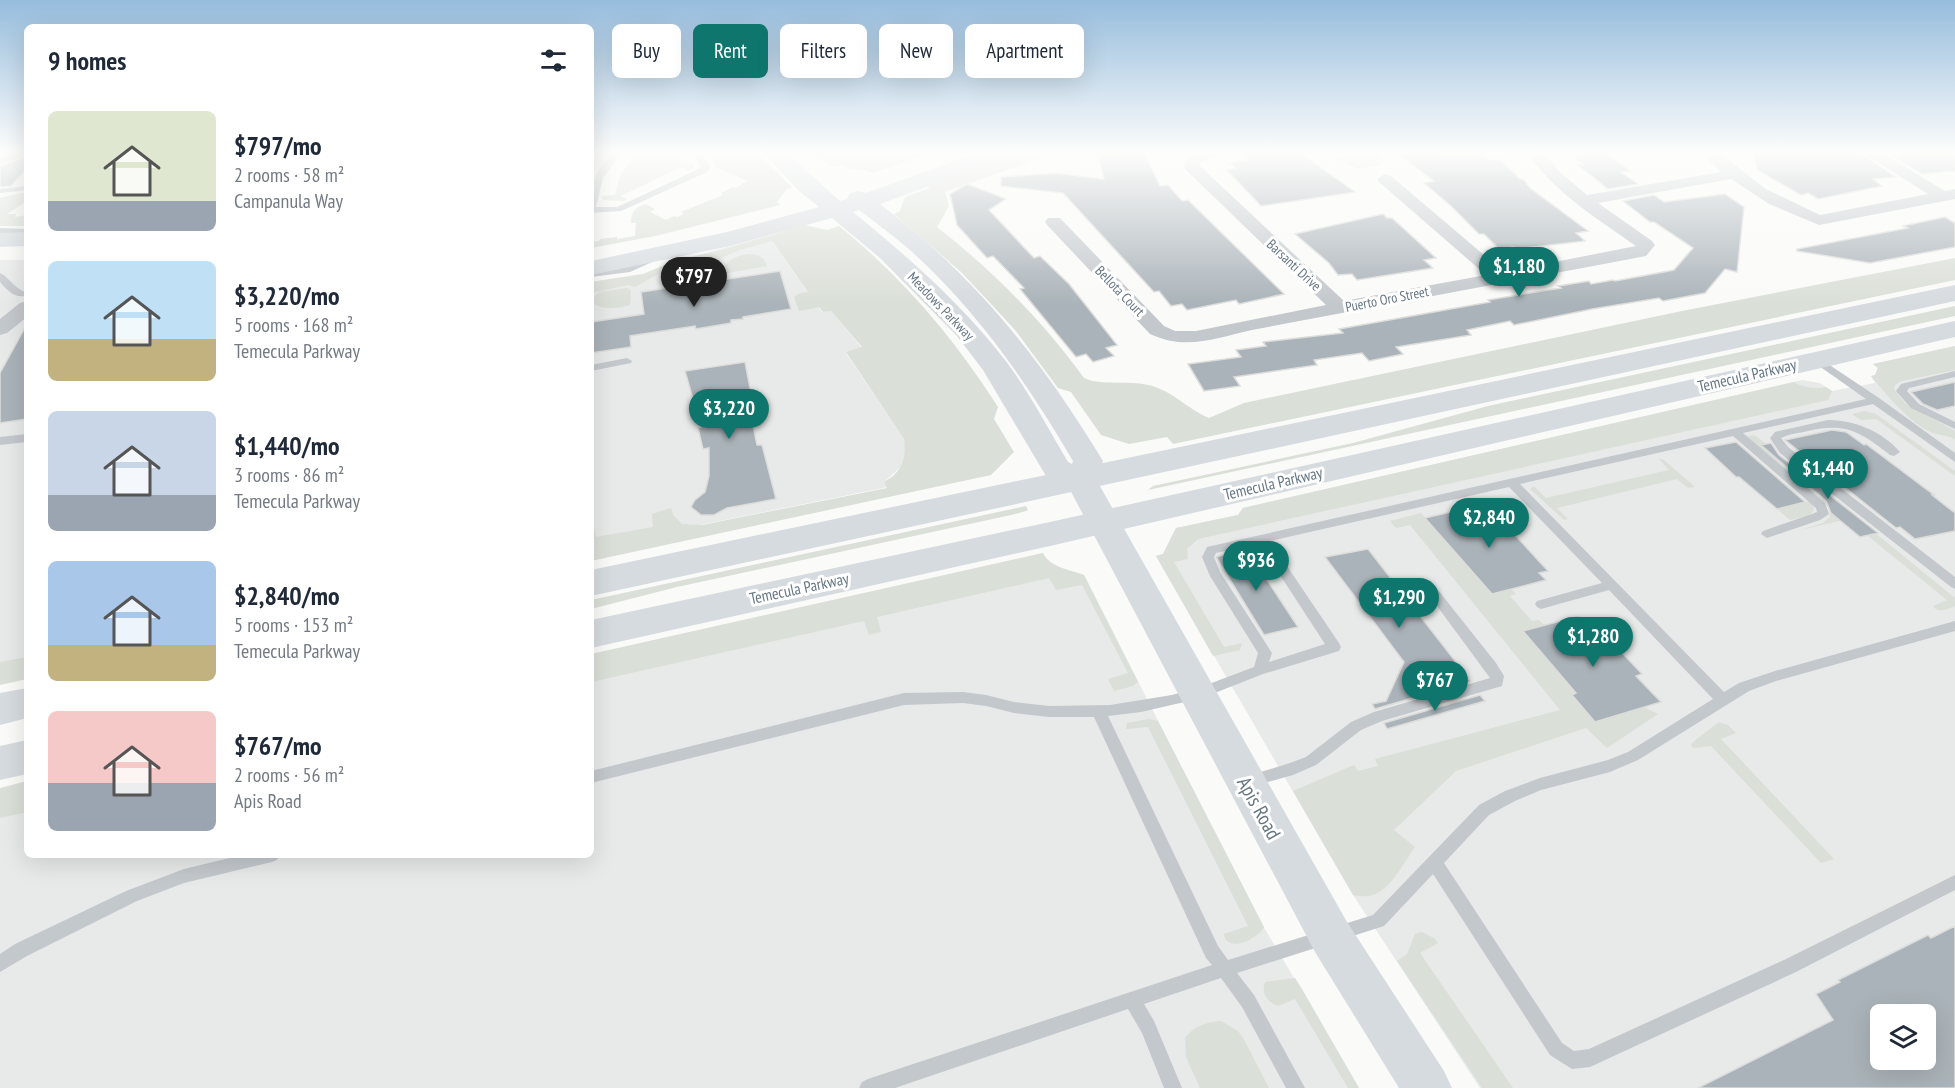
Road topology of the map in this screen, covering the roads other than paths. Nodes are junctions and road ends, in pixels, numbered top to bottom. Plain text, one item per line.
1 (632, 203) edge
2 (820, 203) edge
3 (827, 203) edge
4 (847, 203) edge
5 (1228, 203) edge
6 (1413, 203) edge
7 (1589, 203) edge
8 (1781, 203) edge
9 (1915, 203) edge
10 (594, 210) edge
11 (1054, 222) dead end
12 (0, 231) edge
13 (24, 232) edge
14 (24, 239) edge
15 (0, 240) edge
16 (0, 252) edge
17 (24, 252) edge
18 (594, 255) edge
19 (660, 255) junction
20 (594, 267) edge
21 (594, 274) edge
22 (0, 276) edge
23 (1502, 278) junction
24 (1955, 293) edge
25 (24, 296) edge
26 (24, 298) edge
27 (24, 298) edge
28 (1341, 308) junction
29 (0, 312) edge
30 (0, 329) edge
31 (1955, 329) edge
32 (1196, 337) joint
33 (1816, 359) junction
34 (627, 361) dead end
35 (594, 367) edge
36 (1955, 374) edge
37 (1875, 400) junction
38 (1955, 426) edge
39 (1734, 431) junction
40 (24, 438) edge
41 (0, 441) edge
42 (1894, 452) dead end
43 (1955, 458) edge
44 (1081, 481) junction
45 (1512, 483) junction
46 (1103, 521) junction
47 (1767, 534) dead end
48 (1262, 538) junction
49 (594, 582) edge
50 (1955, 584) edge
51 (1611, 585) junction
52 (1430, 588) dead end
53 (1541, 604) dead end
54 (1952, 631) edge
55 (594, 633) edge
56 (1259, 670) junction
57 (1197, 695) junction
58 (1723, 700) junction
59 (24, 704) edge
60 (0, 709) edge
61 (1099, 712) junction
62 (24, 758) edge
63 (0, 763) edge
64 (594, 776) edge
65 (1245, 782) junction
66 (259, 858) edge
67 (1434, 861) junction
68 (1955, 882) edge
69 (1331, 937) junction
70 (0, 964) edge
71 (1226, 970) junction
72 (1133, 1001) junction
73 (868, 1088) edge
74 (1173, 1088) edge
75 (1296, 1088) edge
76 (1427, 1088) edge

1 - 10 lane
2 - 18 main road
3 - 19 main road
4 - 44 main road, Meadows Parkway
5 - 28 street, Barsanti Drive
6 - 23 street
7 - 23 street, Puerto Oro Street
8 - 9 street
11 - 32 street, Bellota Court
12 - 13 lane
14 - 15 main road
16 - 17 main road
19 - 20 main road
19 - 21 lane
22 - 25 lane
23 - 28 street, Puerto Oro Street
24 - 44 main road
26 - 29 street
27 - 30 street
28 - 32 street, Puerto Oro Street
31 - 33 main road, Temecula Parkway
33 - 37 lane
33 - 46 main road, Temecula Parkway
34 - 35 lane
36 - 38 lane
37 - 39 lane
37 - 43 lane
39 - 45 lane
39 - 47 lane
40 - 41 lane
42 - 50 lane
44 - 46 main road
44 - 49 main road
45 - 48 lane
45 - 51 lane
46 - 55 main road, Temecula Parkway
46 - 57 main road, Apis Road
48 - 56 lane
48 - 56 lane
51 - 53 lane
51 - 58 lane
52 - 65 lane
54 - 58 lane
56 - 57 lane
57 - 61 lane
57 - 65 main road, Apis Road
58 - 67 lane
59 - 60 main road
61 - 64 lane
61 - 71 lane
62 - 63 main road
65 - 69 main road, Apis Road
66 - 70 lane
67 - 68 lane
67 - 69 lane
69 - 71 lane
69 - 76 main road, Apis Road
71 - 72 lane
71 - 75 lane
72 - 73 lane
72 - 74 lane

